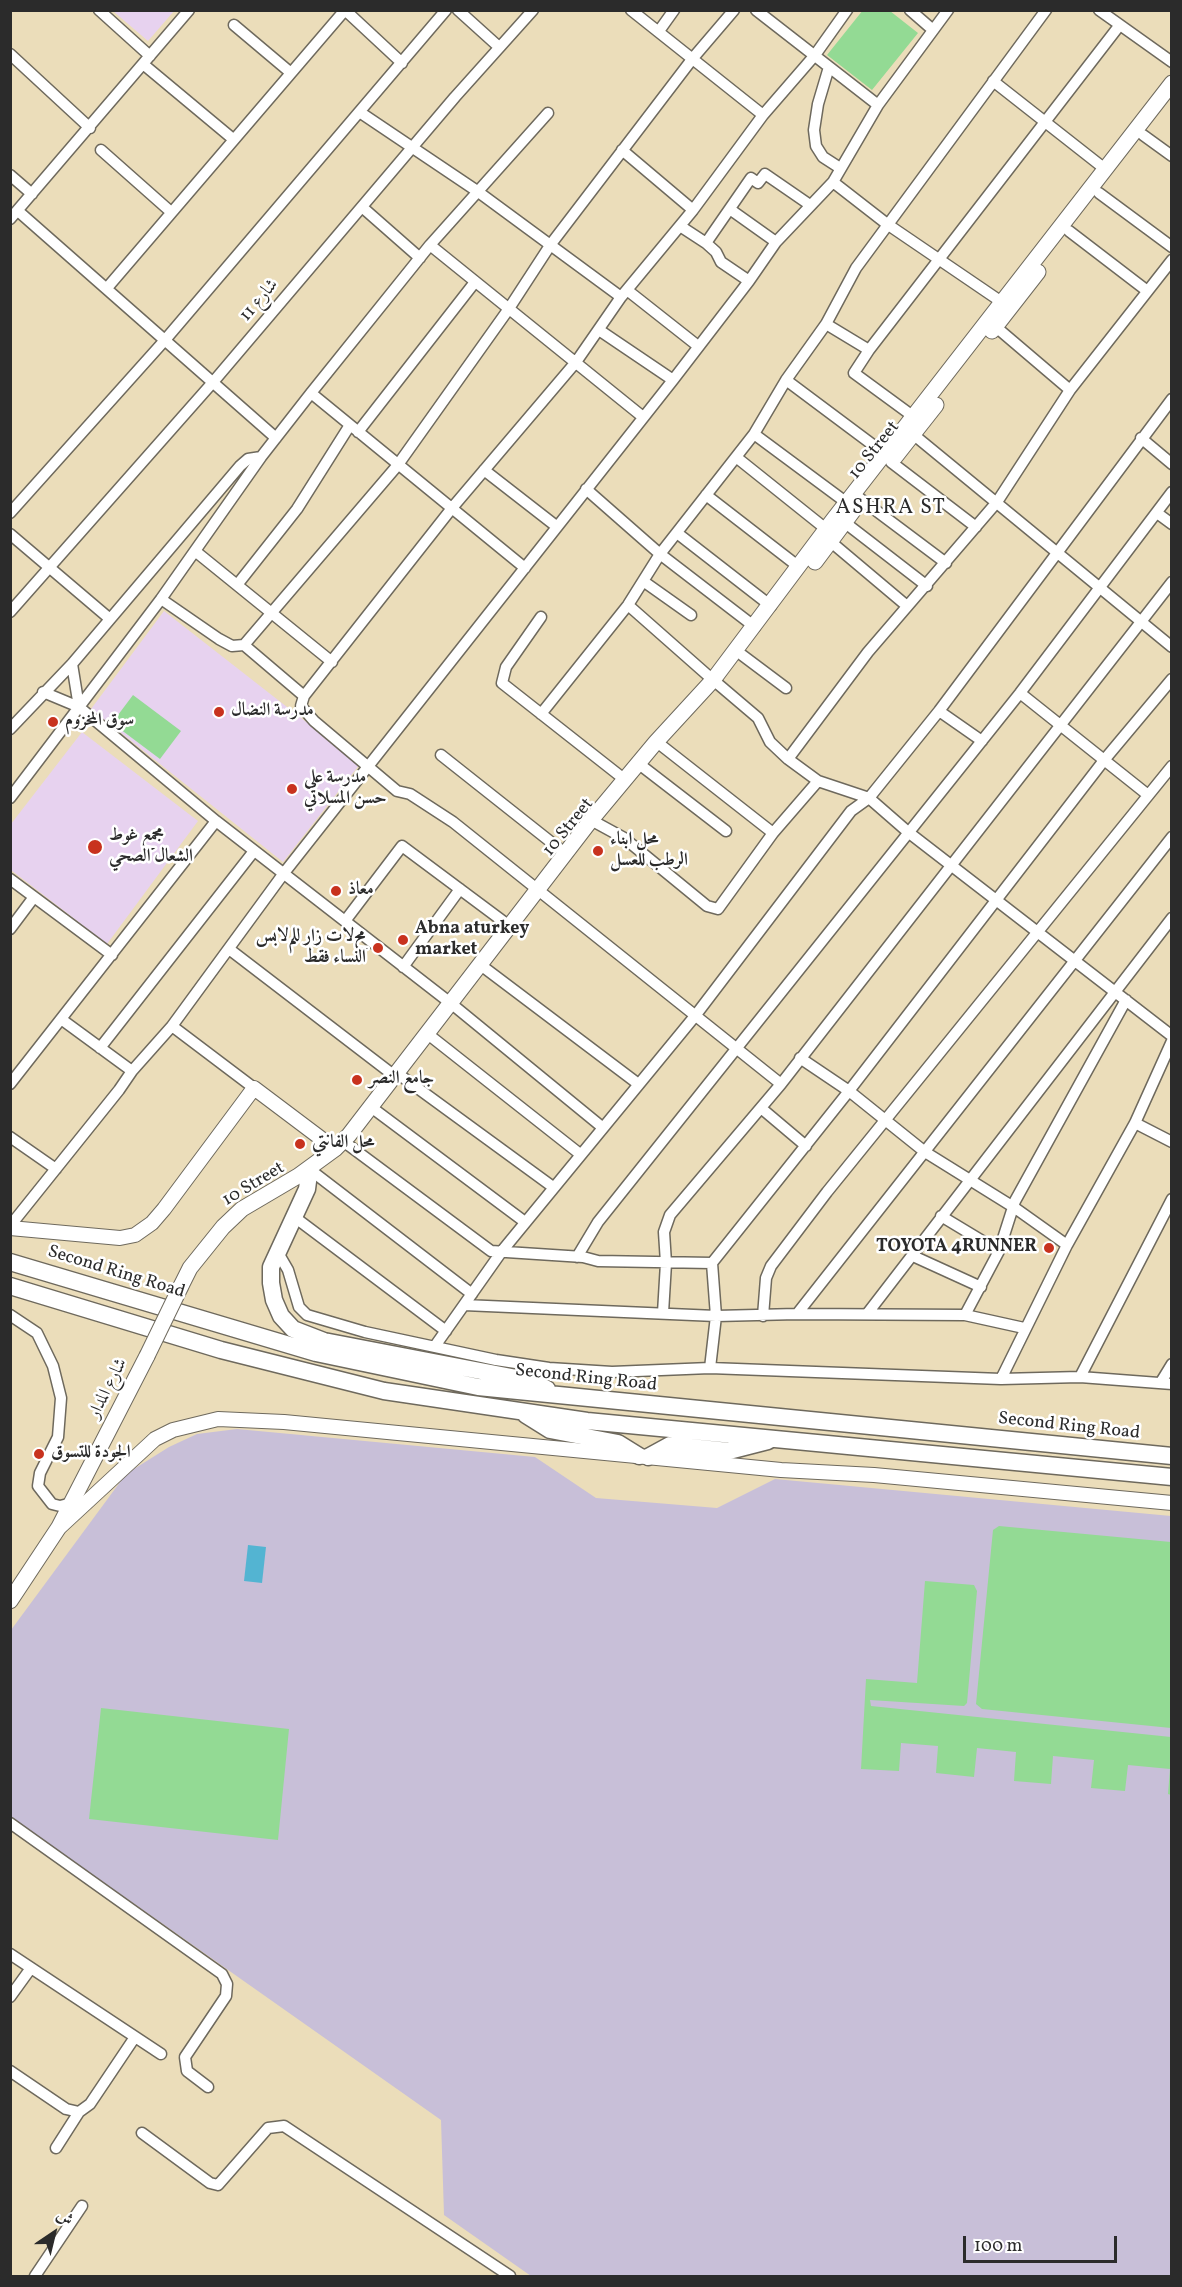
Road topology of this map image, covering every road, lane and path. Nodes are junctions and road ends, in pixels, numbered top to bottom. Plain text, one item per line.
1 (99, 10) edge
2 (189, 10) edge
3 (446, 10) edge
4 (458, 10) edge
5 (533, 10) edge
6 (632, 10) edge
7 (674, 10) edge
8 (734, 10) edge
9 (756, 10) edge
10 (847, 10) edge
11 (910, 10) edge
12 (948, 10) edge
13 (1046, 10) edge
14 (1099, 10) edge
15 (234, 25) dead end
16 (1119, 26) junction
17 (933, 30) junction
18 (659, 31) junction
19 (499, 47) junction
20 (10, 54) edge
21 (814, 56) junction
22 (693, 58) junction
23 (146, 60) junction
24 (1172, 62) edge
25 (402, 63) junction
26 (829, 67) junction
27 (291, 72) junction
28 (993, 81) junction
29 (1172, 83) edge
30 (1172, 98) edge
31 (878, 105) junction
32 (361, 113) junction
33 (548, 113) dead end
34 (763, 115) junction
35 (1044, 121) junction
36 (90, 128) junction
37 (1143, 135) junction
38 (233, 139) junction
39 (413, 147) junction
40 (101, 150) dead end
41 (622, 150) junction
42 (1172, 156) edge
43 (840, 168) junction
44 (1105, 169) junction
45 (10, 175) edge
46 (833, 182) junction
47 (477, 191) junction
48 (1099, 193) junction
49 (32, 194) junction
50 (810, 205) junction
51 (362, 207) junction
52 (693, 210) junction
53 (730, 210) junction
54 (171, 212) junction
55 (14, 215) edge
56 (887, 224) junction
57 (680, 226) junction
58 (1069, 231) junction
59 (776, 242) junction
60 (706, 243) junction
61 (430, 244) junction
62 (551, 244) junction
63 (1172, 247) edge
64 (420, 258) junction
65 (1172, 260) edge
66 (941, 261) junction
67 (749, 281) junction
68 (475, 282) junction
69 (107, 288) junction
70 (1146, 290) junction
71 (624, 293) junction
72 (1006, 305) junction
73 (508, 310) junction
74 (826, 324) junction
75 (996, 327) junction
76 (599, 330) junction
77 (165, 340) junction
78 (698, 346) junction
79 (869, 350) junction
80 (576, 362) junction
81 (672, 380) junction
82 (786, 380) junction
83 (214, 381) junction
84 (1070, 390) junction
85 (311, 393) junction
86 (1172, 399) edge
87 (643, 417) junction
88 (914, 417) junction
89 (354, 429) junction
90 (754, 434) junction
91 (914, 435) junction
92 (276, 438) junction
93 (1141, 438) junction
94 (261, 457) junction
95 (736, 457) junction
96 (888, 458) junction
97 (1172, 464) edge
98 (397, 466) junction
99 (484, 470) junction
100 (586, 489) junction
101 (1172, 492) edge
102 (706, 495) junction
103 (854, 499) junction
104 (997, 502) junction
105 (452, 508) junction
106 (10, 513) edge
107 (1157, 513) junction
108 (840, 519) junction
109 (1172, 524) edge
110 (556, 526) junction
111 (976, 526) junction
112 (677, 533) junction
113 (10, 534) edge
114 (828, 536) junction
115 (195, 551) junction
116 (1055, 553) junction
117 (660, 554) junction
118 (946, 563) junction
119 (50, 567) junction
120 (799, 567) junction
121 (525, 568) junction
122 (643, 581) junction
123 (1172, 582) edge
124 (237, 585) junction
125 (927, 586) junction
126 (1099, 588) junction
127 (160, 599) junction
128 (628, 605) junction
129 (771, 606) junction
130 (907, 606) junction
131 (10, 612) edge
132 (272, 612) junction
133 (691, 615) dead end
134 (541, 616) dead end
135 (110, 619) junction
136 (1140, 621) junction
137 (754, 627) junction
138 (244, 645) junction
139 (1172, 647) edge
140 (742, 655) junction
141 (332, 662) junction
142 (72, 664) junction
143 (1172, 679) edge
144 (716, 682) junction
145 (786, 688) dead end
146 (43, 692) junction
147 (1020, 693) junction
148 (304, 696) junction
149 (79, 707) junction
150 (939, 711) junction
151 (541, 714) junction
152 (1059, 723) junction
153 (10, 729) edge
154 (982, 741) junction
155 (662, 746) junction
156 (441, 755) dead end
157 (788, 759) junction
158 (1105, 759) junction
159 (367, 767) junction
160 (643, 767) junction
161 (1170, 770) edge
162 (624, 779) junction
163 (818, 780) junction
164 (1148, 795) junction
165 (10, 798) edge
166 (869, 798) junction
167 (216, 820) junction
168 (595, 821) junction
169 (726, 831) dead end
170 (908, 832) junction
171 (773, 833) junction
172 (1172, 837) edge
173 (254, 850) junction
174 (566, 854) junction
175 (951, 863) junction
176 (284, 873) junction
177 (10, 879) edge
178 (460, 889) junction
179 (539, 891) junction
180 (34, 897) junction
181 (996, 899) junction
182 (1172, 918) edge
183 (345, 921) junction
184 (508, 925) junction
185 (10, 929) edge
186 (1038, 932) junction
187 (229, 949) junction
188 (112, 955) junction
189 (1075, 960) junction
190 (482, 966) junction
191 (403, 967) junction
192 (1114, 991) junction
193 (1126, 1000) junction
194 (451, 1004) junction
195 (695, 1016) junction
196 (61, 1019) junction
197 (172, 1026) junction
198 (429, 1035) junction
199 (1172, 1036) edge
200 (1172, 1041) edge
201 (100, 1048) junction
202 (736, 1049) junction
203 (800, 1058) junction
204 (132, 1071) junction
205 (398, 1076) junction
206 (637, 1083) junction
207 (10, 1084) edge
208 (781, 1084) junction
209 (254, 1088) junction
210 (849, 1091) junction
211 (761, 1108) junction
212 (375, 1110) junction
213 (884, 1122) junction
214 (1135, 1123) junction
215 (602, 1127) junction
216 (10, 1137) edge
217 (1172, 1143) edge
218 (806, 1146) junction
219 (341, 1147) junction
220 (925, 1152) junction
221 (580, 1154) junction
222 (56, 1169) junction
223 (311, 1173) junction
224 (969, 1179) junction
225 (553, 1187) junction
226 (1172, 1199) edge
227 (1015, 1208) junction
228 (293, 1216) junction
229 (941, 1216) junction
230 (525, 1222) junction
231 (10, 1227) edge
232 (223, 1227) junction
233 (1067, 1245) junction
234 (277, 1251) junction
235 (502, 1251) junction
236 (999, 1251) junction
237 (913, 1256) junction
238 (577, 1257) junction
239 (10, 1262) edge
240 (666, 1263) junction
241 (712, 1263) junction
242 (10, 1286) edge
243 (981, 1287) junction
244 (472, 1294) junction
245 (464, 1305) junction
246 (663, 1313) junction
247 (797, 1314) junction
248 (867, 1314) junction
249 (10, 1315) edge
250 (965, 1315) junction
251 (716, 1316) junction
252 (763, 1316) junction
253 (1024, 1328) junction
254 (446, 1331) junction
255 (435, 1346) junction
256 (1172, 1364) edge
257 (710, 1368) junction
258 (1080, 1377) junction
259 (1001, 1379) junction
260 (1166, 1383) edge
261 (571, 1397) junction
262 (520, 1411) junction
263 (777, 1439) junction
264 (1172, 1456) edge
265 (643, 1457) junction
266 (1172, 1477) edge
267 (72, 1503) junction
268 (1172, 1503) edge
269 (59, 1527) junction
270 (10, 1600) edge
271 (10, 1823) edge
272 (10, 1954) edge
273 (31, 1968) junction
274 (10, 1997) edge
275 (135, 2037) junction
276 (161, 2054) dead end
277 (10, 2071) edge
278 (208, 2087) dead end
279 (79, 2112) junction
280 (142, 2133) dead end
281 (56, 2148) dead end
282 (82, 2206) dead end
283 (508, 2276) edge
284 (35, 2277) edge

1 - 23 street
2 - 23 street
3 - 25 street
4 - 19 street
5 - 19 street, شارع 11
6 - 18 street
7 - 18 street
8 - 22 street
9 - 21 street
10 - 21 street
11 - 17 street
12 - 17 street
13 - 28 street
14 - 16 street
15 - 27 street
16 - 24 street
16 - 35 street
17 - 31 street
18 - 22 street
19 - 39 street, شارع 11
20 - 36 street
21 - 26 street
21 - 34 street
22 - 34 street
22 - 41 street
23 - 36 street
23 - 38 street
25 - 27 street
25 - 32 street
26 - 31 street
26 - 43 street
27 - 38 street
28 - 35 street
28 - 56 street
29 - 44 main road, 10 Street
30 - 37 main road, 10 Street
31 - 43 street
32 - 39 street
32 - 77 street
33 - 47 street
34 - 52 street
35 - 44 street
35 - 66 street
36 - 49 street
37 - 42 street
37 - 48 main road, 10 Street
38 - 54 street
39 - 47 street
39 - 51 street, شارع 11
40 - 54 street
41 - 52 street
41 - 62 street
43 - 46 street
44 - 72 main road, 10 Street
45 - 49 street
46 - 50 street
46 - 56 street
47 - 61 street
47 - 62 street
48 - 58 main road, 10 Street
48 - 63 street
49 - 55 street
50 - 53 street
50 - 59 street
51 - 64 street
51 - 83 street, شارع 11
52 - 57 street
53 - 59 street
53 - 60 street
54 - 69 street
55 - 69 street
56 - 66 street
56 - 74 street
57 - 60 street
57 - 71 street
58 - 70 street
58 - 72 main road, 10 Street
59 - 67 street
60 - 67 street
61 - 64 street
61 - 68 street
62 - 71 street
62 - 73 street
64 - 85 street
65 - 70 street
66 - 72 street
66 - 79 street
67 - 78 street
68 - 73 street
68 - 89 street
69 - 77 street
70 - 84 street
71 - 76 street
71 - 78 street
72 - 75 main road, 10 Street
72 - 88 main road, 10 Street
73 - 80 street
73 - 98 street
74 - 79 street
74 - 82 street
75 - 84 street
75 - 91 main road, 10 Street
76 - 80 street
76 - 81 street
77 - 83 street
77 - 106 street
78 - 81 street
79 - 88 street
80 - 87 street
80 - 99 street
81 - 87 street
82 - 90 street
82 - 96 street
83 - 92 street
83 - 119 street, شارع 11
84 - 104 street
85 - 89 street
85 - 92 street
86 - 93 street
87 - 100 street
88 - 96 main road, 10 Street
89 - 98 street
89 - 124 street
90 - 95 street
90 - 103 street
91 - 96 main road, 10 Street
91 - 104 street
92 - 94 street
93 - 97 street
93 - 116 street
94 - 115 street
94 - 135 street
95 - 102 street
95 - 114 street
96 - 103 main road, 10 Street
96 - 111 street
98 - 105 street
98 - 132 street
99 - 105 street
99 - 110 street
100 - 110 street
100 - 117 street
101 - 107 street
102 - 112 street
102 - 120 street
103 - 108 main road, 10 Street
103 - 118 street
104 - 111 street
104 - 116 street
105 - 121 street
105 - 141 street
107 - 109 street
107 - 126 street
108 - 114 main road, 10 Street
108 - 125 street
110 - 121 street
111 - 118 street
112 - 117 street
112 - 129 street
113 - 119 street
114 - 120 main road, 10 Street
114 - 130 street
114 - 140 main road, 10 Street
115 - 124 street
115 - 127 street
116 - 126 street
116 - 150 street
117 - 122 street
117 - 137 street
118 - 125 street
119 - 131 street, شارع 11
119 - 135 street
120 - 129 main road, 10 Street
121 - 159 street
122 - 128 street
122 - 133 street
123 - 136 street
124 - 132 street
125 - 130 street
126 - 136 street
126 - 147 street
127 - 138 street
127 - 149 street
128 - 144 street
128 - 151 street
129 - 137 main road, 10 Street
130 - 157 street
132 - 138 street
132 - 141 street
134 - 151 street
135 - 142 street
136 - 139 street
136 - 152 street
137 - 144 main road, 10 Street
138 - 148 street
140 - 144 main road, 10 Street
140 - 145 street
141 - 148 street
142 - 146 street
142 - 149 street
143 - 158 street
144 - 155 main road, 10 Street
144 - 157 street
144 - 162 main road, 10 Street
146 - 149 street
146 - 153 street
147 - 152 street
147 - 154 street
148 - 159 street
149 - 165 street
149 - 167 street
150 - 154 street
150 - 166 street
151 - 162 street
152 - 158 street
152 - 175 street
154 - 170 street
155 - 160 main road, 10 Street
155 - 171 street
156 - 174 street
157 - 163 street
158 - 164 street
158 - 181 street
159 - 176 street
159 - 179 street
160 - 168 main road, 10 Street
160 - 169 street
161 - 164 street
162 - 168 main road, 10 Street
163 - 166 street
163 - 171 street
164 - 186 street
166 - 170 street
166 - 195 street
167 - 173 street
167 - 188 street
168 - 171 street
168 - 174 main road, 10 Street
168 - 179 main road, 10 Street
170 - 175 street
170 - 202 street
172 - 189 street
173 - 176 street
173 - 201 street
174 - 179 main road, 10 Street
175 - 181 street
175 - 203 street
176 - 183 street
176 - 187 street
177 - 180 street
178 - 183 street
178 - 184 street
178 - 191 street
179 - 184 main road, 10 Street
179 - 190 main road, 10 Street
179 - 195 street
180 - 185 street
180 - 188 street
181 - 186 street
181 - 210 street
182 - 192 street
183 - 191 street
184 - 194 main road, 10 Street
186 - 189 street
186 - 213 street
187 - 197 street
187 - 205 street
188 - 196 street
189 - 192 street
189 - 220 street
190 - 194 main road, 10 Street
190 - 206 street
191 - 194 street
192 - 193 street
192 - 224 street
193 - 199 street
193 - 227 street
194 - 198 main road, 10 Street
194 - 205 main road, 10 Street
194 - 215 street
195 - 202 street
195 - 206 street
196 - 201 street
196 - 207 street
197 - 204 street
197 - 209 street
198 - 205 main road, 10 Street
198 - 221 street
200 - 214 street
201 - 204 street
202 - 208 street
202 - 238 street
203 - 208 street
203 - 210 street
204 - 222 street
205 - 212 main road, 10 Street
205 - 219 main road, 10 Street
205 - 225 street
206 - 215 street
208 - 211 street
209 - 219 street
209 - 231 street
210 - 213 street
210 - 218 street
211 - 218 street
211 - 240 street
212 - 219 main road, 10 Street
212 - 230 street
213 - 220 street
213 - 252 street
214 - 217 street
214 - 233 street
215 - 221 street
216 - 222 street
218 - 241 street
219 - 223 main road, 10 Street
219 - 232 main road, 10 Street
219 - 235 street
220 - 224 street
220 - 247 street
221 - 225 street
222 - 231 street
223 - 228 highway
223 - 232 main road, 10 Street
223 - 244 street
224 - 227 street
224 - 229 street
225 - 230 street
226 - 258 street
227 - 233 street
227 - 236 street
228 - 234 highway
228 - 254 street
229 - 236 street
229 - 237 street
230 - 235 street
232 - 267 main road, شارع المدار, bridge
233 - 253 street
234 - 255 street
234 - 261 highway
235 - 238 street
235 - 244 street
236 - 243 street
237 - 243 street
237 - 248 street
238 - 240 street
239 - 261 highway, Second Ring Road
240 - 241 street
240 - 246 street
241 - 251 street
242 - 262 highway
243 - 250 street
244 - 245 street
245 - 246 street
245 - 254 street
246 - 251 street
247 - 248 street
247 - 252 street
248 - 250 street
249 - 267 street
250 - 253 street
251 - 252 street
251 - 257 street
253 - 259 street
254 - 255 street
255 - 257 street
256 - 260 street
257 - 259 street
258 - 259 street
258 - 260 street
261 - 264 highway, Second Ring Road
262 - 263 highway
262 - 265 highway
263 - 265 highway
263 - 266 highway
265 - 268 street
265 - 269 street
267 - 269 main road, شارع المدار
269 - 270 main road, شارع المدار
271 - 278 street
272 - 273 street
273 - 274 street
273 - 275 street
275 - 276 street
275 - 279 street
277 - 279 street
279 - 281 street
280 - 283 street
282 - 284 street

